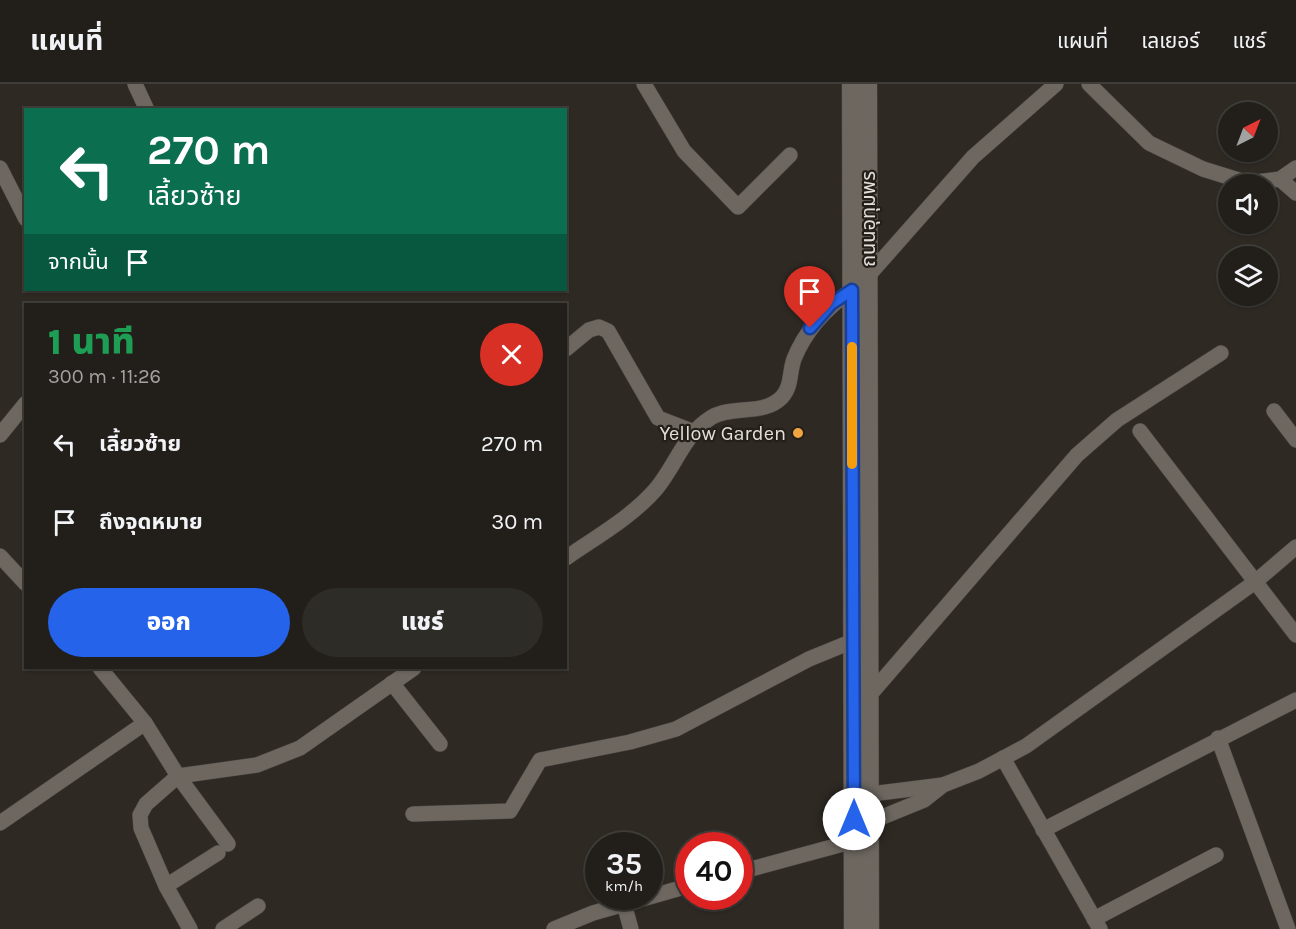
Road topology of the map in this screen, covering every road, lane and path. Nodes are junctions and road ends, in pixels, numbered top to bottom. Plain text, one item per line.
1 (135, 84) edge
2 (644, 84) edge
3 (852, 84) edge
4 (867, 84) edge
5 (1056, 84) edge
6 (1089, 84) edge
7 (146, 108) edge
8 (790, 155) dead end
9 (0, 168) edge
10 (1296, 168) edge
11 (1280, 179) junction
12 (1296, 193) edge
13 (24, 215) edge
14 (868, 276) junction
15 (852, 290) junction
16 (567, 347) edge
17 (1221, 353) dead end
18 (24, 405) edge
19 (1274, 411) dead end
20 (1140, 431) dead end
21 (694, 432) junction
22 (0, 435) edge
23 (1296, 440) edge
24 (1296, 547) edge
25 (0, 556) edge
26 (567, 557) edge
27 (24, 582) edge
28 (1256, 582) junction
29 (1296, 635) edge
30 (853, 641) junction
31 (101, 669) edge
32 (413, 669) edge
33 (392, 683) junction
34 (868, 697) junction
35 (1296, 700) edge
36 (145, 723) junction
37 (1218, 738) junction
38 (440, 744) dead end
39 (1003, 758) junction
40 (178, 776) junction
41 (943, 785) junction
42 (871, 794) junction
43 (413, 814) dead end
44 (2, 818) edge
45 (870, 822) junction
46 (1043, 830) junction
47 (854, 841) junction
48 (1216, 855) dead end
49 (753, 868) edge
50 (166, 886) junction
51 (258, 906) dead end
52 (603, 910) edge
53 (626, 910) edge
54 (1097, 924) edge
55 (190, 929) edge
56 (223, 929) edge
57 (554, 929) edge
58 (631, 929) edge
59 (854, 929) edge
60 (869, 929) edge
61 (1288, 929) edge

1 - 7 street
2 - 8 street
3 - 15 street, ถนนอุทุมพร
4 - 14 street, ถนนอุทุมพร
5 - 14 street
6 - 11 street
9 - 13 street
10 - 11 street
11 - 12 street
14 - 15 street
14 - 34 street, ถนนอุทุมพร
15 - 21 street
15 - 30 street, ถนนอุทุมพร
16 - 21 street
17 - 34 street
18 - 22 street
19 - 23 street
20 - 28 street
21 - 26 street
24 - 28 street
25 - 27 street
28 - 29 street
28 - 39 street
30 - 43 street
30 - 47 street, ถนนอุทุมพร
31 - 36 street
32 - 33 street
33 - 38 street
33 - 40 street
34 - 42 street, ถนนอุทุมพร
35 - 37 street
36 - 40 street
36 - 44 street
37 - 46 street
37 - 61 street
39 - 41 street
39 - 46 street
40 - 50 street
40 - 50 street
41 - 42 street
41 - 45 street
42 - 45 street, ถนนอุทุมพร
45 - 60 street, ถนนอุทุมพร
46 - 54 street
47 - 49 street
47 - 59 street, ถนนอุทุมพร
48 - 54 street
50 - 55 street
51 - 56 street
52 - 57 street
53 - 58 street

